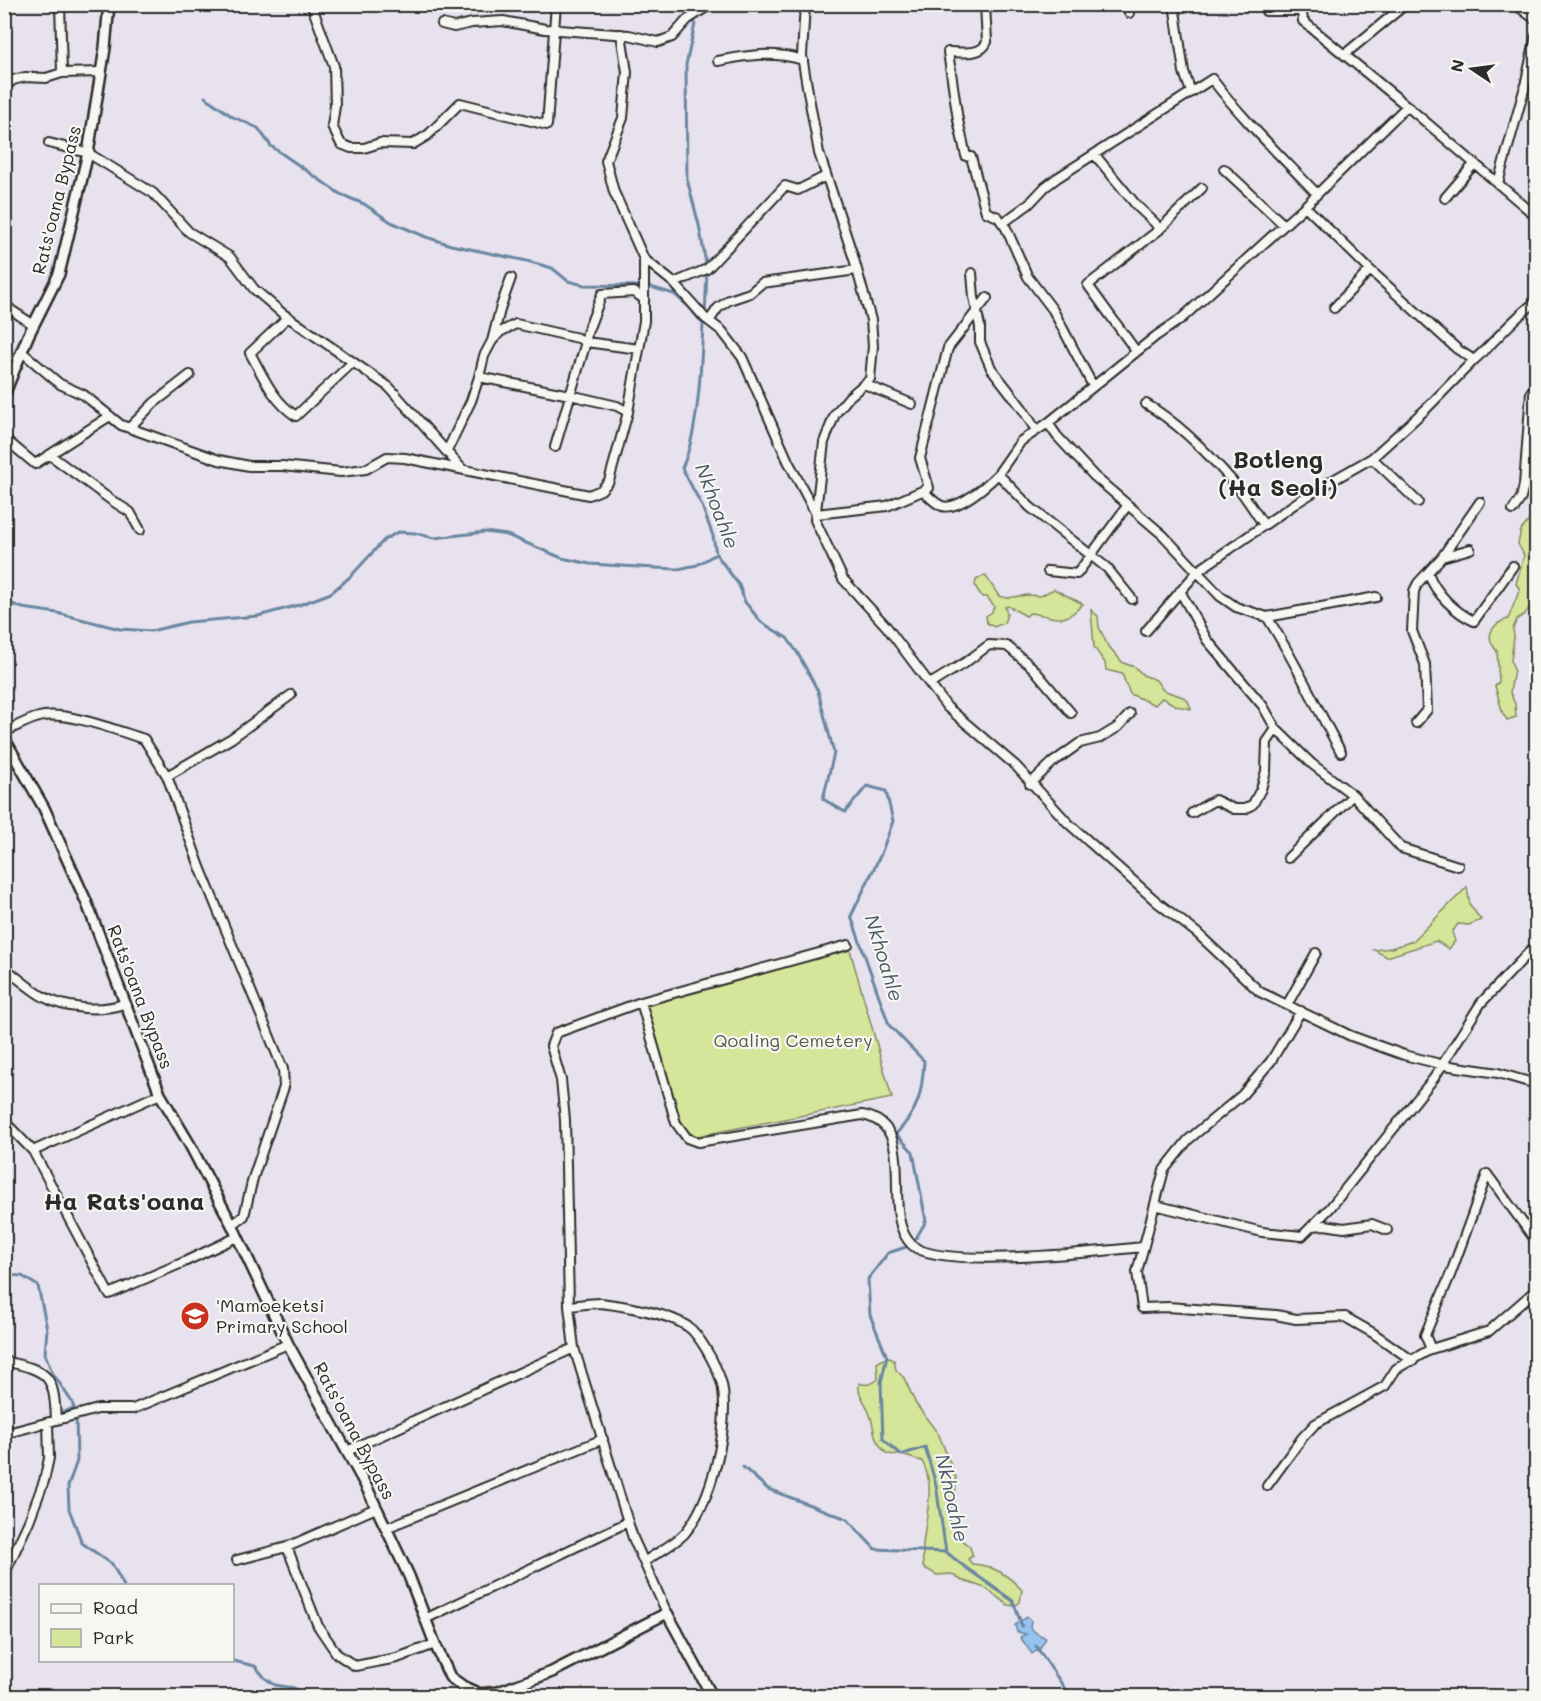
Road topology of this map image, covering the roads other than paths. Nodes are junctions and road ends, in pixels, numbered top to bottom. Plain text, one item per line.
1 (60, 4) edge
2 (109, 4) edge
3 (311, 4) edge
4 (556, 4) edge
5 (711, 4) edge
6 (805, 4) edge
7 (985, 4) edge
8 (1174, 4) edge
9 (1264, 4) edge
10 (1406, 4) edge
11 (1515, 4) edge
12 (1301, 8) edge
13 (1536, 20) edge
14 (442, 24) dead end
15 (554, 30) junction
16 (621, 34) junction
17 (1536, 36) edge
18 (1345, 54) junction
19 (803, 60) junction
20 (718, 61) dead end
21 (101, 72) junction
22 (62, 73) junction
23 (4, 88) edge
24 (1191, 92) junction
25 (1407, 106) junction
26 (49, 143) dead end
27 (88, 153) junction
28 (1095, 155) junction
29 (1474, 163) junction
30 (1224, 169) dead end
31 (826, 176) junction
32 (1498, 183) junction
33 (1202, 188) dead end
34 (1317, 194) junction
35 (1445, 198) dead end
36 (1305, 206) junction
37 (1536, 216) edge
38 (1003, 223) junction
39 (1284, 225) junction
40 (1159, 230) junction
41 (644, 260) junction
42 (857, 270) junction
43 (1370, 270) junction
44 (972, 273) dead end
45 (512, 278) dead end
46 (674, 284) junction
47 (987, 298) dead end
48 (644, 299) junction
49 (4, 302) edge
50 (1536, 302) edge
51 (1334, 308) dead end
52 (977, 309) junction
53 (288, 317) junction
54 (710, 321) junction
55 (34, 325) junction
56 (492, 341) junction
57 (586, 342) junction
58 (639, 350) junction
59 (1137, 351) junction
60 (22, 352) junction
61 (1474, 360) junction
62 (352, 362) junction
63 (189, 375) dead end
64 (479, 377) junction
65 (864, 384) junction
66 (1093, 386) junction
67 (1536, 387) edge
68 (4, 394) edge
69 (570, 395) junction
70 (912, 404) dead end
71 (1146, 404) dead end
72 (628, 412) junction
73 (110, 416) junction
74 (1048, 423) junction
75 (129, 428) junction
76 (1036, 430) junction
77 (4, 438) edge
78 (555, 447) dead end
79 (447, 451) junction
80 (50, 455) junction
81 (1372, 458) junction
82 (462, 469) junction
83 (998, 474) junction
84 (923, 491) junction
85 (1418, 502) dead end
86 (1480, 502) dead end
87 (1127, 506) junction
88 (1514, 510) dead end
89 (816, 514) junction
90 (1264, 525) junction
91 (140, 530) dead end
92 (1470, 549) dead end
93 (1092, 555) junction
94 (1442, 557) junction
95 (1513, 566) dead end
96 (1048, 571) dead end
97 (1198, 571) junction
98 (1428, 573) junction
99 (1180, 591) junction
100 (1376, 597) dead end
101 (1132, 599) dead end
102 (1267, 617) junction
103 (1146, 632) dead end
104 (930, 684) junction
105 (291, 695) dead end
106 (1071, 713) dead end
107 (1130, 714) dead end
108 (1416, 723) dead end
109 (1276, 729) junction
110 (4, 732) edge
111 (4, 738) edge
112 (1341, 752) dead end
113 (167, 776) junction
114 (1030, 784) junction
115 (1353, 795) junction
116 (1192, 813) dead end
117 (1288, 858) dead end
118 (1458, 866) dead end
119 (848, 945) dead end
120 (1536, 945) edge
121 (1316, 953) dead end
122 (4, 967) edge
123 (642, 1002) junction
124 (124, 1004) junction
125 (1287, 1005) junction
126 (1301, 1011) junction
127 (1444, 1065) junction
128 (1536, 1084) edge
129 (160, 1094) junction
130 (4, 1121) edge
131 (33, 1151) junction
132 (1155, 1205) junction
133 (232, 1225) junction
134 (1312, 1226) junction
135 (1387, 1230) dead end
136 (237, 1237) junction
137 (1536, 1241) edge
138 (1143, 1247) junction
139 (1536, 1290) edge
140 (569, 1306) junction
141 (288, 1344) junction
142 (574, 1348) junction
143 (1431, 1349) junction
144 (4, 1361) edge
145 (1413, 1361) junction
146 (56, 1420) junction
147 (48, 1423) junction
148 (4, 1434) edge
149 (603, 1438) junction
150 (347, 1451) junction
151 (1267, 1486) dead end
152 (376, 1508) junction
153 (628, 1522) junction
154 (386, 1528) junction
155 (287, 1547) junction
156 (237, 1560) dead end
157 (644, 1562) junction
158 (4, 1575) edge
159 (667, 1613) junction
160 (425, 1619) junction
161 (435, 1644) junction
162 (711, 1696) edge

1 - 22 street
2 - 21 street, Rats'oana Bypass
3 - 15 street
4 - 15 street
5 - 16 street
6 - 19 street
7 - 38 street
8 - 24 street
9 - 12 street
10 - 18 street
11 - 13 street
12 - 18 street
14 - 15 street
15 - 16 street
16 - 41 street
17 - 32 street
18 - 25 street
19 - 20 street
19 - 31 street
21 - 22 street
21 - 27 street, Rats'oana Bypass
22 - 23 street
24 - 28 street
24 - 34 street
25 - 29 street
25 - 34 street
26 - 27 street
27 - 53 street
27 - 55 street, Rats'oana Bypass
28 - 38 street
28 - 40 street
29 - 32 street
29 - 35 street
30 - 39 street
31 - 42 street
31 - 46 street
32 - 37 street
33 - 40 street
34 - 36 street
36 - 39 street
36 - 43 street
38 - 66 street
39 - 59 street
40 - 59 street
41 - 46 street
41 - 48 street
42 - 54 street
42 - 65 street
43 - 51 street
43 - 61 street
44 - 52 street
45 - 56 street
46 - 54 street
47 - 52 street
48 - 57 street
48 - 58 street
49 - 55 street
50 - 61 street
52 - 76 street
52 - 84 street
53 - 62 street
53 - 62 street
54 - 89 street
55 - 60 street, Rats'oana Bypass
56 - 57 street
56 - 64 street
57 - 58 street
57 - 69 street
58 - 72 street
59 - 66 street
60 - 68 street, Rats'oana Bypass
60 - 73 street
61 - 81 street
62 - 79 street
63 - 75 street
64 - 69 street
64 - 79 street
65 - 70 street
65 - 89 street
66 - 74 street
67 - 88 street
69 - 72 street
69 - 78 street
71 - 90 street
72 - 82 street
73 - 75 street
73 - 80 street
74 - 76 street
74 - 87 street
75 - 82 street
76 - 83 street
77 - 80 street
79 - 82 street
80 - 91 street
81 - 85 street
81 - 90 street
83 - 84 street
83 - 93 street
84 - 89 street
86 - 94 street
87 - 93 street
87 - 97 street
89 - 104 street
90 - 97 street
92 - 94 street
93 - 96 street
93 - 101 street
94 - 98 street
95 - 98 street
97 - 99 street
97 - 102 street
98 - 108 street
99 - 103 street
99 - 109 street
100 - 102 street
102 - 112 street
104 - 106 street
104 - 114 street
105 - 113 street
107 - 114 street
109 - 115 street
109 - 116 street
110 - 113 street
111 - 124 street, Rats'oana Bypass
113 - 133 street
114 - 125 street
115 - 117 street
115 - 118 street
119 - 123 street
120 - 127 street
121 - 125 street
122 - 124 street
123 - 138 street
123 - 140 street
124 - 129 street, Rats'oana Bypass
125 - 126 street
126 - 127 street
126 - 132 street
127 - 128 street
127 - 134 street
129 - 131 street
129 - 133 street, Rats'oana Bypass
130 - 131 street
131 - 136 street
132 - 134 street
132 - 138 street
133 - 136 street, Rats'oana Bypass
134 - 135 street
136 - 141 street, Rats'oana Bypass
137 - 143 street
138 - 145 street
139 - 143 street
140 - 142 street
140 - 157 street
141 - 146 street
141 - 150 street, Rats'oana Bypass
142 - 149 street
142 - 150 street
143 - 145 street
144 - 146 street
145 - 151 street
146 - 147 street
147 - 148 street
147 - 158 street
149 - 153 street
149 - 154 street
150 - 152 street, Rats'oana Bypass
152 - 154 street, Rats'oana Bypass
152 - 155 street
153 - 157 street
153 - 160 street
154 - 160 street, Rats'oana Bypass
155 - 156 street
155 - 161 street
157 - 159 street
159 - 161 street, Rats'oana Bypass
159 - 162 street
160 - 161 street, Rats'oana Bypass

